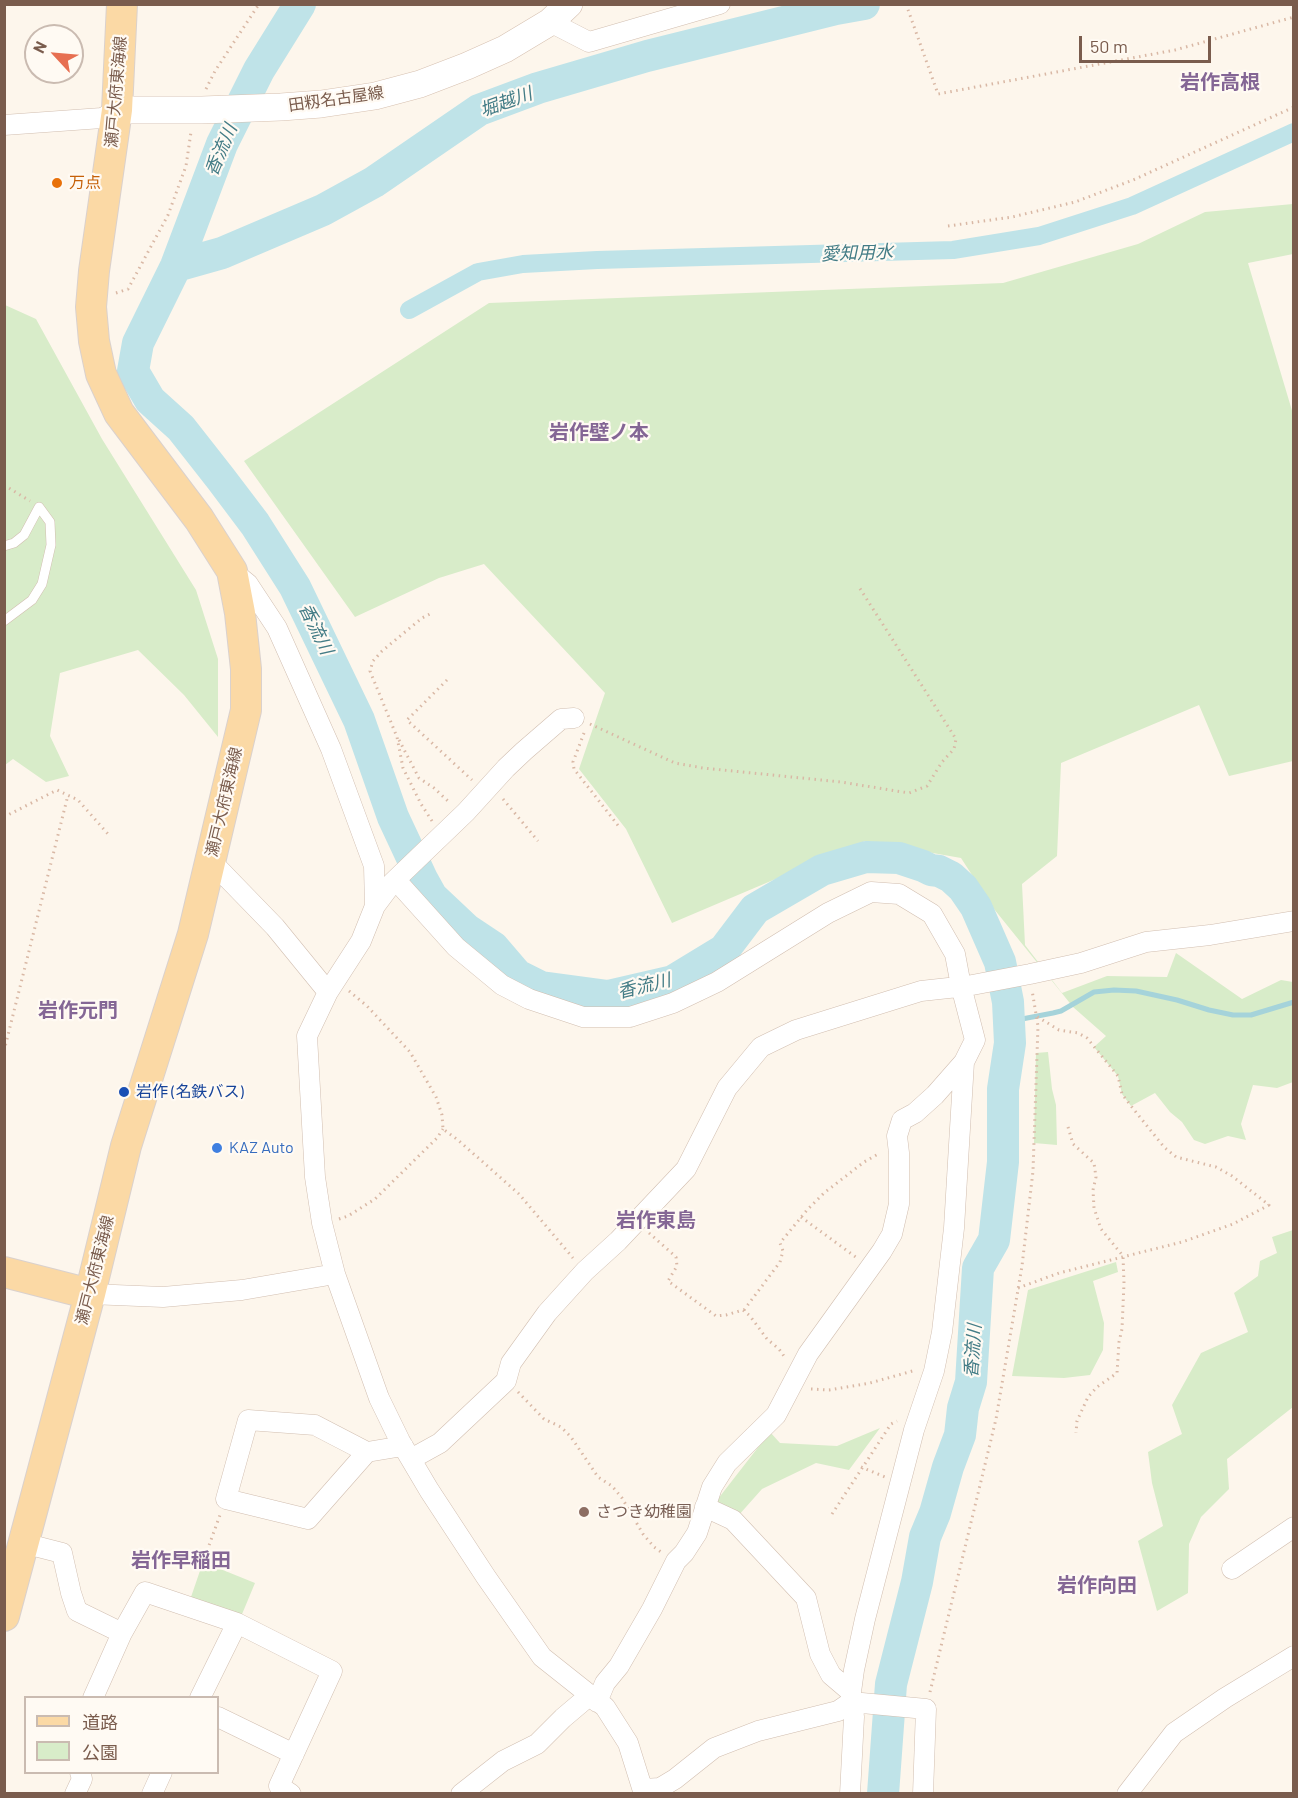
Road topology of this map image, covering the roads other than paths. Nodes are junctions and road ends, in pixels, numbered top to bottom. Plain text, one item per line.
1 (122, 4) edge
2 (720, 4) edge
3 (560, 13) edge
4 (117, 110) junction
5 (4, 125) edge
6 (4, 546) edge
7 (232, 571) junction
8 (4, 621) edge
9 (581, 720) road end
10 (210, 860) junction
11 (396, 880) junction
12 (375, 906) junction
13 (1293, 921) edge
14 (332, 986) junction
15 (964, 986) junction
16 (964, 1062) junction
17 (4, 1272) edge
18 (335, 1274) junction
19 (90, 1294) junction
20 (368, 1452) junction
21 (407, 1453) junction
22 (705, 1507) junction
23 (1289, 1538) edge
24 (23, 1543) junction
25 (1232, 1569) dead end
26 (4, 1616) edge
27 (237, 1623) junction
28 (122, 1633) junction
29 (1293, 1656) edge
30 (94, 1696) edge
31 (201, 1696) edge
32 (851, 1697) junction
33 (593, 1699) junction
34 (219, 1717) edge
35 (294, 1754) junction
36 (80, 1774) edge
37 (162, 1774) edge
38 (643, 1791) edge
39 (75, 1794) edge
40 (152, 1794) edge
41 (291, 1794) edge
42 (461, 1794) edge
43 (850, 1794) edge
44 (923, 1794) edge
45 (1128, 1794) edge

1 - 4 main road, 瀬戸大府東海線
2 - 3 street
3 - 4 main road, 田籾名古屋線
4 - 5 street
4 - 7 main road, 瀬戸大府東海線
6 - 8 lane
7 - 10 main road, 瀬戸大府東海線
7 - 12 street
9 - 11 street
10 - 14 street
10 - 19 main road, 瀬戸大府東海線
11 - 12 street
11 - 15 street
12 - 14 street
13 - 15 street
14 - 18 street
15 - 16 street
15 - 21 street
16 - 22 street
16 - 32 street
17 - 19 main road
18 - 19 street
18 - 21 street
19 - 24 main road, 瀬戸大府東海線
20 - 20 street
20 - 21 street
21 - 33 street
22 - 32 street
22 - 33 street
23 - 25 street
24 - 26 main road, 瀬戸大府東海線
24 - 28 street
27 - 28 street
27 - 31 street
27 - 35 street
28 - 30 street
29 - 45 street
32 - 38 street
32 - 43 street
32 - 44 street
33 - 38 street
33 - 42 street
34 - 35 street
35 - 41 street
36 - 39 street
37 - 40 street

